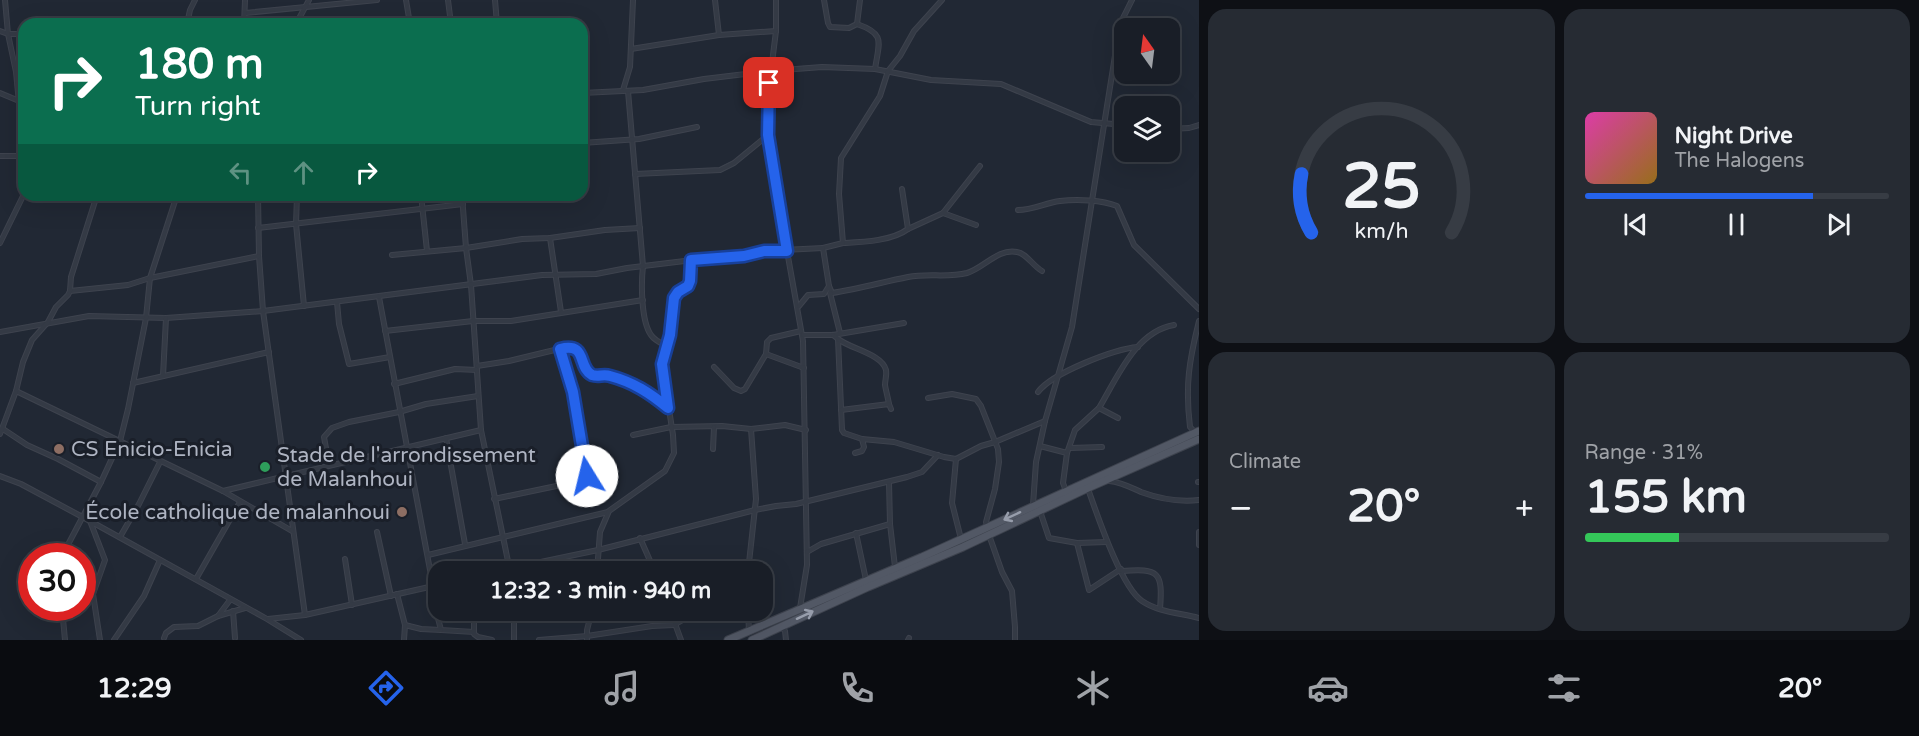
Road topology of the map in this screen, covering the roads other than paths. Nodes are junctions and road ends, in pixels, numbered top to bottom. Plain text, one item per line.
1 (5, 0) edge
2 (195, 0) edge
3 (245, 0) edge
4 (309, 0) edge
5 (376, 0) edge
6 (406, 0) edge
7 (448, 0) edge
8 (495, 0) edge
9 (633, 0) edge
10 (715, 0) edge
11 (776, 0) edge
12 (824, 0) edge
13 (860, 0) edge
14 (942, 0) edge
15 (1132, 0) edge
16 (305, 7) junction
17 (244, 13) junction
18 (189, 18) edge
19 (244, 18) edge
20 (299, 18) edge
21 (409, 18) edge
22 (450, 18) edge
23 (496, 18) edge
24 (857, 24) junction
25 (0, 31) edge
26 (776, 31) junction
27 (8, 34) junction
28 (18, 34) edge
29 (719, 35) junction
30 (631, 49) junction
31 (875, 69) junction
32 (770, 71) junction
33 (888, 71) junction
34 (626, 90) junction
35 (0, 93) edge
36 (18, 93) edge
37 (588, 93) edge
38 (18, 100) edge
39 (1105, 122) junction
40 (1114, 123) edge
41 (1199, 125) edge
42 (697, 127) dead end
43 (1180, 128) edge
44 (768, 135) junction
45 (631, 140) junction
46 (588, 143) edge
47 (0, 156) edge
48 (18, 156) edge
49 (980, 166) dead end
50 (635, 174) junction
51 (902, 189) dead end
52 (21, 201) edge
53 (95, 201) edge
54 (175, 201) edge
55 (258, 201) edge
56 (297, 201) edge
57 (421, 201) edge
58 (463, 201) edge
59 (1094, 201) junction
60 (463, 204) junction
61 (422, 209) junction
62 (1018, 210) dead end
63 (943, 213) junction
64 (296, 224) junction
65 (976, 225) dead end
66 (258, 228) junction
67 (640, 228) junction
68 (908, 229) junction
69 (550, 238) junction
70 (0, 243) edge
71 (843, 243) junction
72 (466, 248) junction
73 (823, 248) junction
74 (787, 251) junction
75 (427, 252) junction
76 (392, 255) dead end
77 (259, 256) junction
78 (691, 260) junction
79 (643, 267) junction
80 (1042, 271) dead end
81 (555, 276) junction
82 (150, 278) junction
83 (471, 285) junction
84 (829, 286) junction
85 (70, 291) junction
86 (832, 293) junction
87 (824, 294) junction
88 (379, 297) junction
89 (643, 300) junction
90 (337, 302) junction
91 (304, 306) junction
92 (799, 307) junction
93 (1198, 307) edge
94 (263, 311) junction
95 (561, 312) junction
96 (146, 318) junction
97 (166, 318) junction
98 (473, 321) junction
99 (1199, 321) edge
100 (48, 322) junction
101 (904, 324) dead end
102 (1174, 325) dead end
103 (0, 332) edge
104 (385, 332) junction
105 (802, 333) junction
106 (840, 333) junction
107 (833, 334) junction
108 (838, 339) junction
109 (668, 345) junction
110 (1138, 347) junction
111 (560, 349) junction
112 (269, 352) junction
113 (766, 354) junction
114 (390, 357) junction
115 (477, 368) junction
116 (714, 368) dead end
117 (804, 368) junction
118 (1060, 375) junction
119 (163, 376) junction
120 (133, 383) junction
121 (394, 384) junction
122 (16, 391) junction
123 (1038, 392) dead end
124 (478, 396) junction
125 (928, 398) dead end
126 (668, 408) junction
127 (1100, 408) junction
128 (841, 410) junction
129 (399, 412) junction
130 (1118, 418) dead end
131 (1045, 421) junction
132 (671, 427) junction
133 (714, 427) junction
134 (3, 429) junction
135 (751, 429) junction
136 (481, 430) junction
137 (806, 430) junction
138 (0, 434) edge
139 (1198, 434) edge
140 (633, 435) dead end
141 (446, 438) junction
142 (862, 439) junction
143 (120, 441) junction
144 (995, 442) junction
145 (407, 446) junction
146 (1040, 446) junction
147 (1102, 447) dead end
148 (713, 449) dead end
149 (1069, 451) junction
150 (855, 453) dead end
151 (938, 455) junction
152 (956, 459) junction
153 (160, 462) junction
154 (329, 465) junction
155 (0, 476) edge
156 (286, 476) junction
157 (1105, 480) junction
158 (101, 482) junction
159 (889, 482) junction
160 (1088, 488) junction
161 (223, 490) junction
162 (1066, 491) junction
163 (494, 499) junction
164 (1199, 500) edge
165 (240, 502) junction
166 (806, 502) junction
167 (1033, 506) junction
168 (755, 510) junction
169 (1040, 511) junction
170 (609, 512) junction
171 (83, 517) junction
172 (90, 521) junction
173 (890, 524) junction
174 (987, 527) junction
175 (292, 531) junction
176 (377, 532) dead end
177 (1199, 532) edge
178 (856, 534) junction
179 (989, 536) junction
180 (120, 537) junction
181 (502, 538) junction
182 (640, 538) junction
183 (961, 539) junction
184 (1107, 542) junction
185 (69, 543) edge
186 (1077, 543) junction
187 (465, 544) junction
188 (1199, 545) edge
189 (598, 550) junction
190 (807, 553) junction
191 (428, 555) junction
192 (345, 559) dead end
193 (160, 560) junction
194 (429, 561) edge
195 (508, 561) edge
196 (550, 561) edge
197 (598, 561) edge
198 (650, 561) edge
199 (749, 561) edge
200 (895, 568) junction
201 (1121, 570) junction
202 (196, 579) junction
203 (866, 580) junction
204 (428, 587) edge
205 (397, 594) junction
206 (391, 596) junction
207 (230, 600) junction
208 (352, 605) junction
209 (246, 608) junction
210 (800, 608) junction
211 (1160, 609) junction
212 (233, 611) junction
213 (305, 615) junction
214 (218, 616) junction
215 (1199, 618) edge
216 (267, 619) junction
217 (63, 621) edge
218 (440, 621) edge
219 (476, 621) edge
220 (514, 621) edge
221 (590, 621) edge
222 (673, 621) edge
223 (681, 621) edge
224 (749, 621) edge
225 (405, 625) junction
226 (674, 625) junction
227 (782, 627) junction
228 (441, 630) junction
229 (749, 631) junction
230 (474, 632) junction
231 (165, 638) dead end
232 (587, 638) edge
233 (65, 640) edge
234 (100, 640) edge
235 (114, 640) edge
236 (236, 640) edge
237 (301, 640) edge
238 (404, 640) edge
239 (492, 640) edge
240 (514, 640) edge
241 (540, 640) edge
242 (681, 640) edge
243 (728, 640) edge
244 (752, 640) edge
245 (786, 640) edge
246 (1015, 640) edge

1 - 27 street
2 - 18 street
3 - 17 street
4 - 16 street
5 - 16 street
6 - 21 street
7 - 22 street
8 - 23 street
9 - 30 street
10 - 29 street
11 - 26 street
12 - 24 street
13 - 24 street
14 - 33 street
15 - 39 street
16 - 17 street
16 - 20 street
17 - 19 street
24 - 31 street
25 - 27 street
26 - 29 street
26 - 32 street
27 - 28 street
27 - 36 street
29 - 30 street
30 - 34 street
31 - 32 street
31 - 33 street
32 - 34 street
32 - 44 street
33 - 39 street
33 - 71 street
34 - 37 street
34 - 45 street
35 - 38 street
39 - 40 street
39 - 59 street
41 - 43 street
42 - 45 street
44 - 50 street
44 - 74 street
45 - 46 street
45 - 50 street
47 - 48 street
49 - 63 street
50 - 67 street
51 - 68 street
52 - 70 street
53 - 85 street
54 - 82 street
55 - 66 street
56 - 64 street
57 - 61 street
58 - 60 street
59 - 62 street
59 - 93 street
59 - 118 street
60 - 61 street
60 - 72 street
61 - 64 street
61 - 75 street
63 - 65 street
63 - 68 street
64 - 66 street
64 - 91 street
66 - 77 street
67 - 69 street
67 - 79 street
68 - 71 street
69 - 72 street
69 - 81 street
71 - 73 street
72 - 75 street
72 - 83 street
73 - 74 street
73 - 84 street
74 - 78 street
74 - 92 street
75 - 76 street
77 - 82 street
77 - 94 street
78 - 79 street
78 - 109 street
79 - 81 street
79 - 89 street
80 - 86 street
81 - 83 street
81 - 95 street
82 - 85 street
82 - 96 street
83 - 88 street
83 - 98 street
84 - 86 street
84 - 87 street
85 - 100 street
86 - 87 street
86 - 106 street
87 - 92 street
88 - 90 street
88 - 104 street
89 - 95 street
89 - 109 street
90 - 91 street
90 - 114 street
91 - 94 street
92 - 105 street
94 - 97 street
94 - 112 street
95 - 98 street
96 - 97 street
96 - 100 street
96 - 120 street
97 - 119 street
98 - 104 street
98 - 115 street
99 - 139 street
100 - 103 street
100 - 122 street
101 - 106 street
102 - 110 street
104 - 114 street
105 - 107 street
105 - 113 street
105 - 117 street
106 - 107 street
107 - 108 street
108 - 128 street
108 - 128 street
109 - 126 street
110 - 118 street
110 - 127 street
111 - 115 street
111 - 126 street
111 - 163 street
112 - 119 street
112 - 156 street
113 - 116 street
113 - 117 street
114 - 121 street
115 - 121 street
115 - 124 street
117 - 137 street
118 - 123 street
118 - 131 street
119 - 120 street
120 - 143 street
121 - 129 street
122 - 134 street
122 - 143 street
124 - 129 street
124 - 136 street
125 - 144 street
126 - 132 street
127 - 130 street
127 - 149 street
128 - 142 street
129 - 145 street
129 - 154 street
131 - 144 street
131 - 146 street
132 - 133 street
132 - 140 street
132 - 170 street
133 - 135 street
133 - 148 street
134 - 138 street
134 - 158 street
135 - 137 street
135 - 168 street
136 - 141 street
136 - 163 street
137 - 166 street
139 - 157 main road
139 - 162 main road
141 - 145 street
141 - 187 street
142 - 150 street
142 - 151 street
143 - 153 street
143 - 158 street
144 - 152 street
144 - 174 street
145 - 154 street
145 - 191 street
146 - 149 street
146 - 167 street
147 - 149 street
149 - 162 street
151 - 152 street
151 - 159 street
152 - 183 street
153 - 161 street
153 - 180 street
154 - 156 street
155 - 171 street
156 - 161 street
156 - 175 street
157 - 160 main road
157 - 164 street
158 - 171 street
159 - 166 street
159 - 173 street
160 - 169 main road
160 - 184 street
161 - 165 street
162 - 167 main road
163 - 181 street
165 - 175 street
165 - 202 street
166 - 168 street
166 - 190 street
167 -> 174 main road
168 - 182 street
168 - 199 street
169 - 179 main road
169 - 186 street
170 - 181 street
170 - 189 street
171 - 172 street
171 - 185 street
172 - 180 street
172 - 234 street
173 - 178 street
173 - 200 street
174 - 183 main road
175 - 213 street
176 - 206 street
177 - 188 street
178 - 190 street
178 - 203 street
227 -> 179 main road
179 - 246 street
180 - 193 street
181 - 187 street
181 - 195 street
182 - 189 street
182 - 198 street
183 - 200 main road
184 - 186 street
184 - 201 street
186 - 201 street
187 - 191 street
189 - 196 street
189 - 197 street
190 - 210 street
191 - 194 street
192 - 208 street
193 - 202 street
193 - 235 street
200 - 203 main road
201 - 211 street
201 - 211 street
202 - 207 street
203 - 210 main road
204 - 205 street
205 - 206 street
205 - 225 street
206 - 208 street
207 - 209 street
207 - 214 street
208 - 213 street
209 - 212 street
209 - 216 street
210 - 229 main road
211 - 215 street
212 - 214 street
212 - 236 street
213 - 216 street
214 - 231 street
216 - 237 street
217 - 233 street
218 - 228 street
219 - 230 street
220 - 240 street
221 - 232 street
222 - 226 street
223 - 226 street
224 - 229 street
225 - 228 street
225 - 238 street
226 - 232 street
226 - 242 street
227 - 244 main road
227 - 245 street
228 - 230 street
229 - 243 main road
230 - 239 street
232 - 241 street

